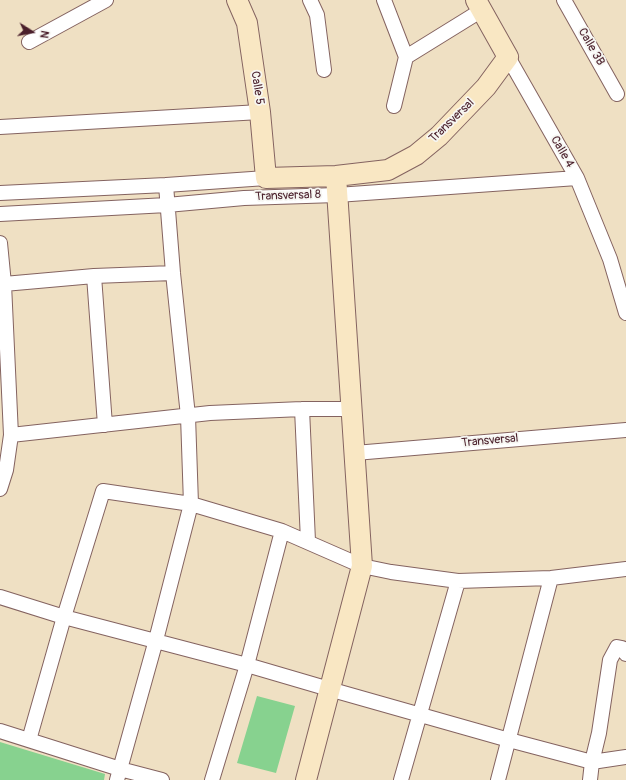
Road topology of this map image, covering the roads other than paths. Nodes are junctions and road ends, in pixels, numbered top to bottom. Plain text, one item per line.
1 (106, 0) edge
2 (236, 0) edge
3 (310, 0) edge
4 (384, 0) edge
5 (564, 0) edge
6 (479, 5) edge
7 (29, 42) dead end
8 (406, 57) junction
9 (508, 57) junction
10 (324, 70) dead end
11 (617, 94) dead end
12 (394, 106) dead end
13 (260, 112) junction
14 (0, 127) edge
15 (266, 178) junction
16 (577, 178) junction
17 (166, 185) junction
18 (336, 185) junction
19 (0, 193) edge
20 (167, 205) junction
21 (0, 214) edge
22 (0, 243) edge
23 (173, 273) junction
24 (94, 276) junction
25 (4, 284) junction
26 (626, 313) edge
27 (302, 409) junction
28 (352, 409) junction
29 (188, 416) junction
30 (105, 425) junction
31 (626, 430) edge
32 (11, 435) junction
33 (355, 453) junction
34 (0, 489) edge
35 (191, 504) junction
36 (282, 531) junction
37 (308, 541) junction
38 (362, 566) junction
39 (626, 570) edge
40 (551, 578) junction
41 (458, 581) junction
42 (0, 597) edge
43 (64, 617) junction
44 (156, 640) junction
45 (626, 654) edge
46 (247, 665) junction
47 (329, 690) junction
48 (420, 714) junction
49 (0, 731) edge
50 (29, 740) junction
51 (509, 740) junction
52 (626, 757) edge
53 (592, 762) junction
54 (118, 774) edge
55 (162, 780) edge
56 (212, 780) edge
57 (306, 780) edge
58 (401, 780) edge
59 (498, 780) edge
60 (590, 780) edge

1 - 7 street
2 - 13 street, Calle 5
3 - 10 street
4 - 8 street
5 - 11 street, Calle 3B
6 - 8 street
6 - 9 street, Calle 4
8 - 12 street
9 - 16 street, Calle 4
9 - 18 street, Transversal
13 - 14 street
13 - 15 street, Calle 5
15 - 17 street, Transversal 8
15 - 18 street, Transversal 8
16 - 18 street, Transversal 8
16 - 26 street, Calle 4
17 - 19 street, Transversal 8
17 - 20 street
18 - 20 street, Transversal 8
18 - 28 street
20 - 21 street, Transversal 8
20 - 23 street
22 - 25 street
23 - 24 street
23 - 29 street
24 - 25 street
24 - 30 street
25 - 32 street
27 - 28 street
27 - 29 street
27 - 37 street
28 - 33 street
29 - 30 street
29 - 35 street
30 - 32 street
31 - 33 street, Transversal
32 - 34 street
33 - 38 street
35 - 36 street
35 - 43 street
35 - 44 street
36 - 37 street
36 - 46 street
37 - 38 street
38 - 41 street
38 - 47 street
39 - 40 street
40 - 41 street
40 - 51 street
41 - 48 street
42 - 43 street
43 - 44 street
43 - 50 street
44 - 46 street
44 - 54 street
45 - 53 street
46 - 47 street
46 - 56 street
47 - 48 street
47 - 57 street
48 - 51 street
48 - 58 street
49 - 50 street
50 - 54 street
51 - 53 street
51 - 59 street
52 - 53 street
53 - 60 street
54 - 55 street

